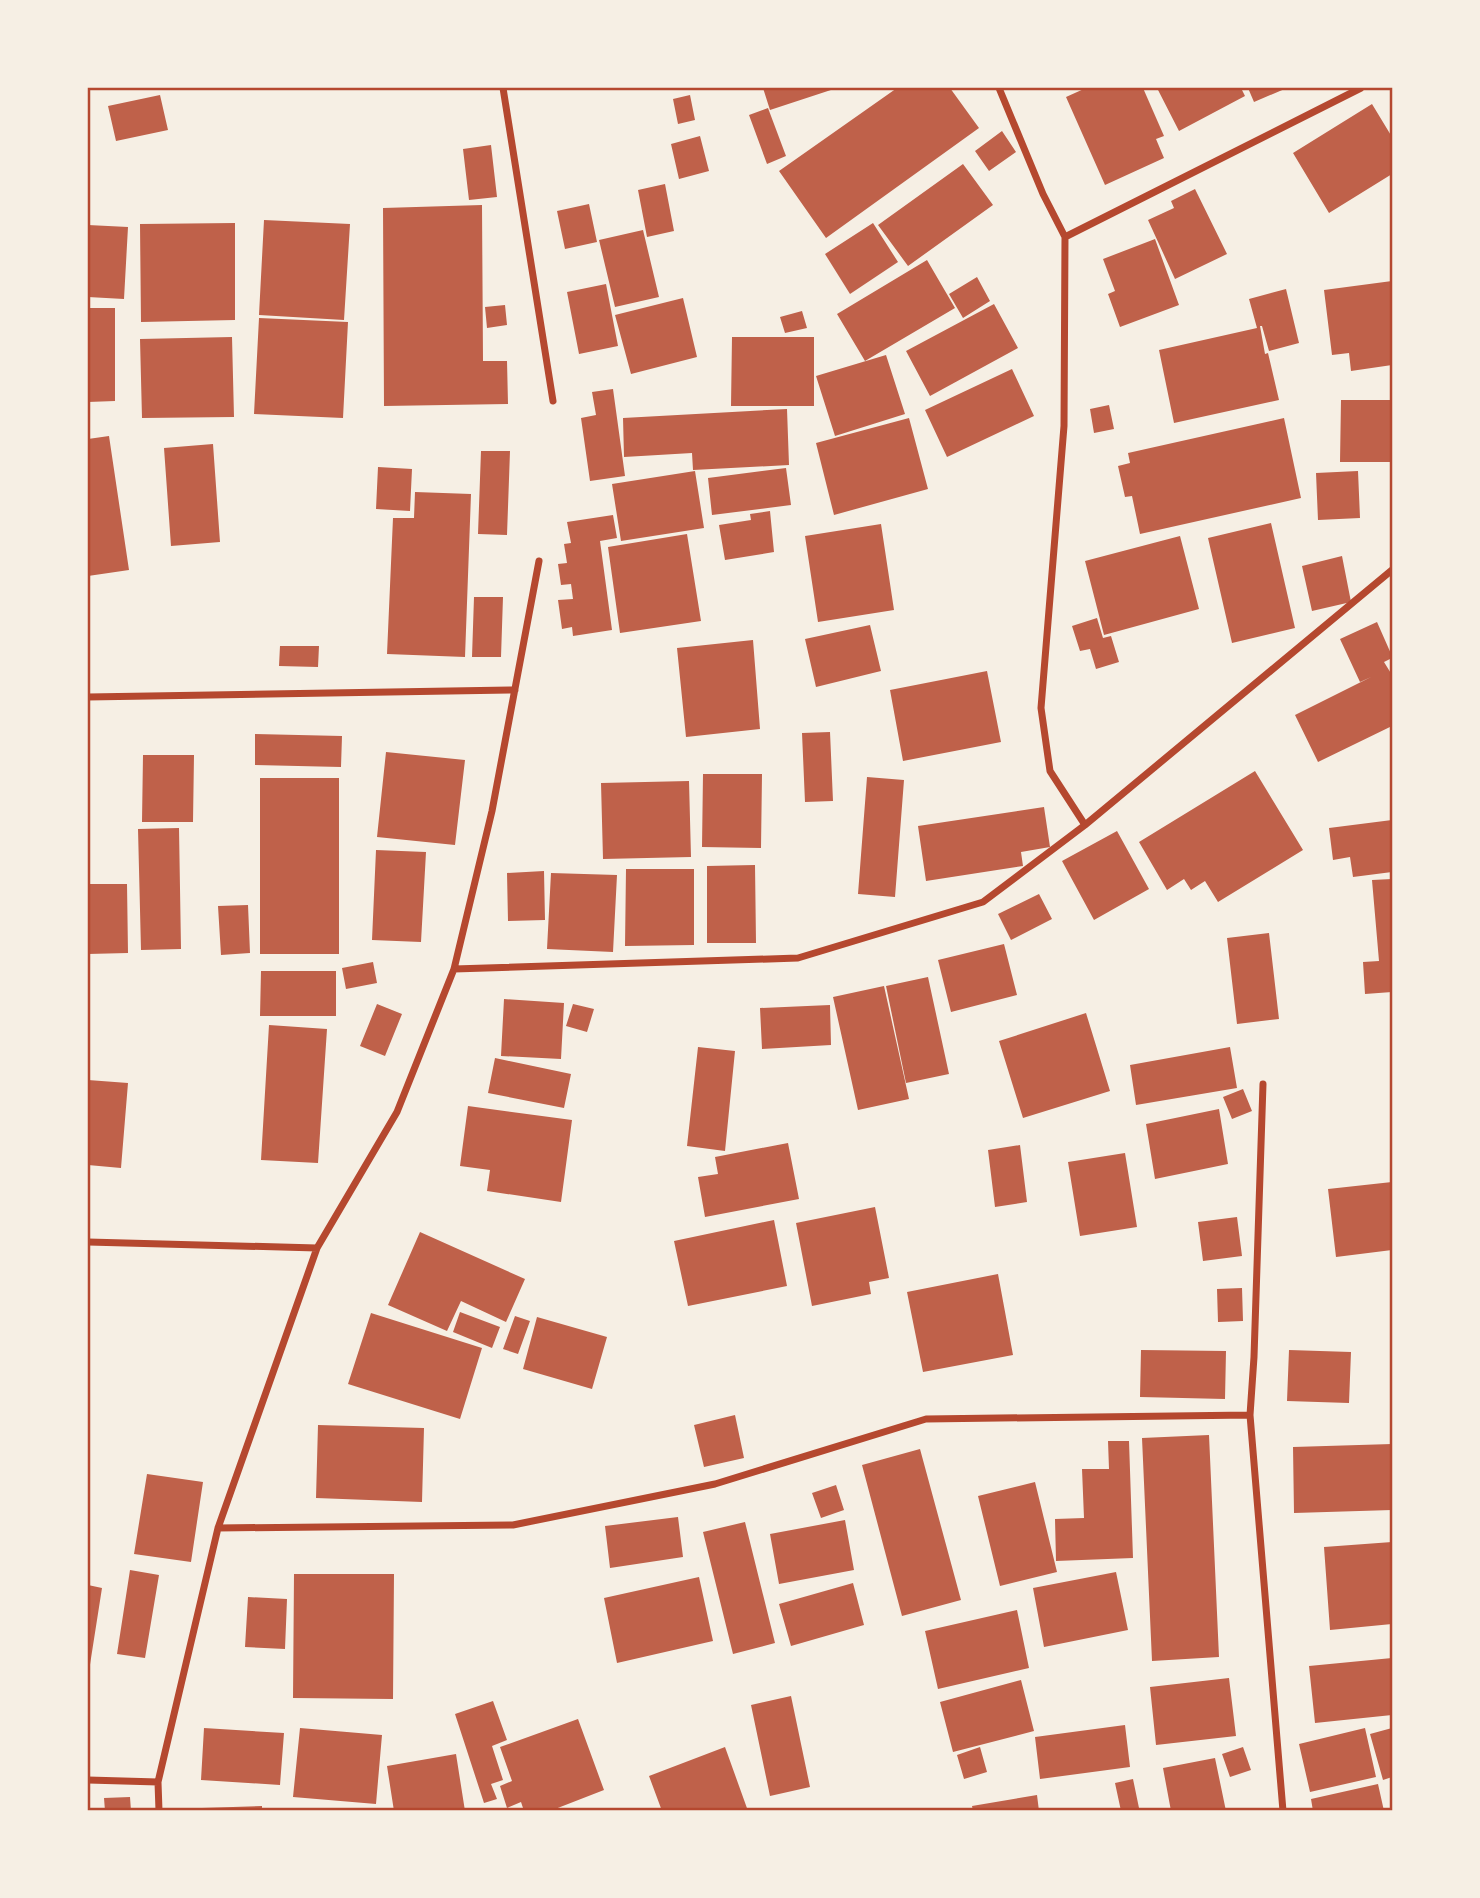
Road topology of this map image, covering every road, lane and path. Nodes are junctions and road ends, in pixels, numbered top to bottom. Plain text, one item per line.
1 (503, 88) edge
2 (999, 88) edge
3 (1361, 88) edge
4 (1065, 237) junction
5 (553, 401) dead end
6 (539, 561) dead end
7 (1392, 570) edge
8 (514, 690) junction
9 (88, 697) edge
10 (1085, 825) junction
11 (454, 969) junction
12 (1263, 1084) dead end
13 (88, 1242) edge
14 (317, 1248) junction
15 (1251, 1415) junction
16 (218, 1528) junction
17 (88, 1780) edge
18 (158, 1782) junction
19 (159, 1811) edge
20 (1283, 1811) edge

1 - 5 street
2 - 4 street
3 - 4 street
4 - 10 street
6 - 8 street
7 - 10 street
8 - 9 street
8 - 11 street
10 - 11 street
11 - 14 street
12 - 15 street
13 - 14 street
14 - 16 street
15 - 16 street
15 - 20 street
16 - 18 street
17 - 18 street
18 - 19 street

